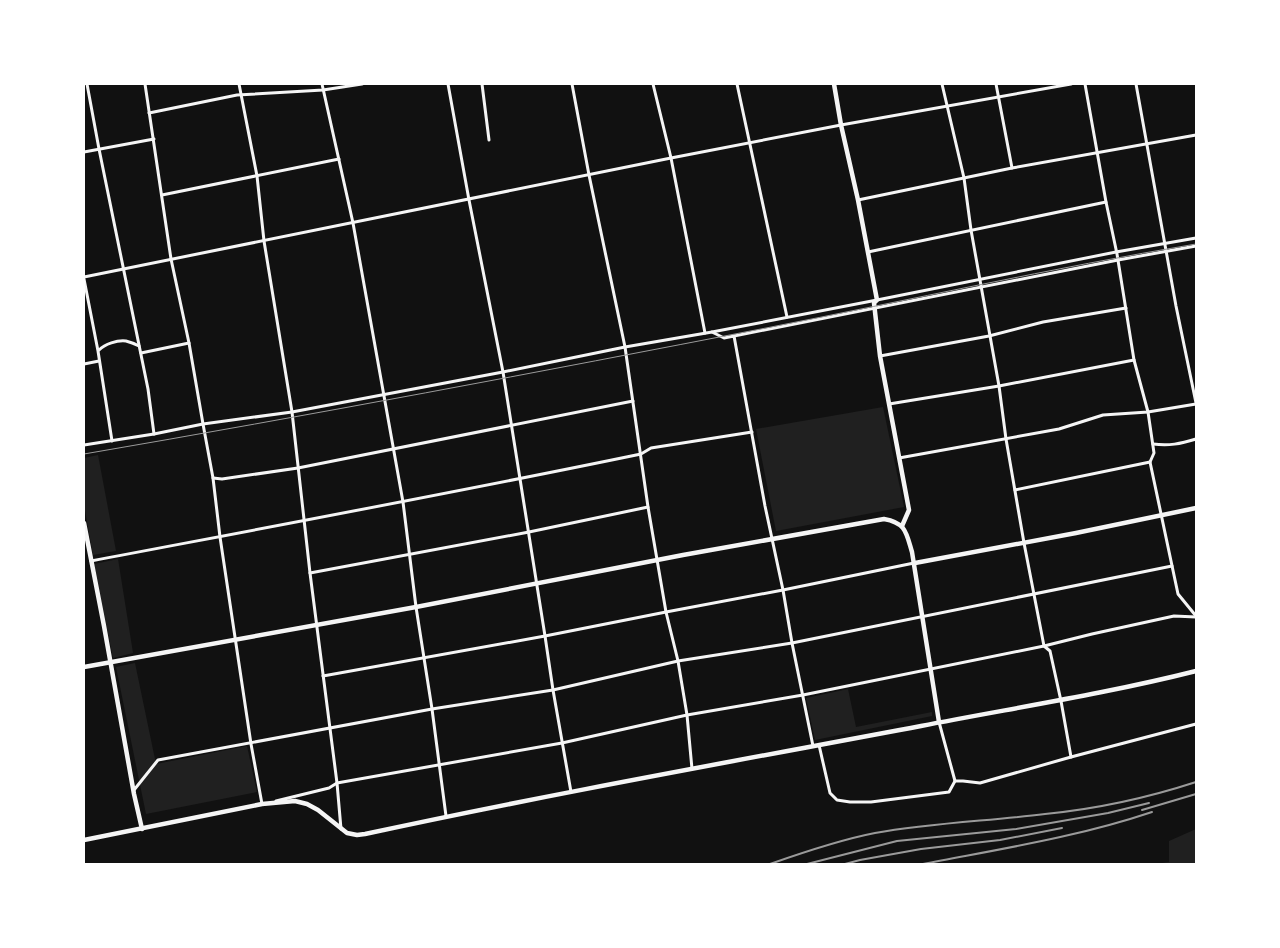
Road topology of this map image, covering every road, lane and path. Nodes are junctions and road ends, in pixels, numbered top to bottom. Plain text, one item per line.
1 (87, 84) edge
2 (145, 84) edge
3 (239, 84) edge
4 (322, 84) edge
5 (362, 84) edge
6 (448, 84) edge
7 (482, 84) edge
8 (572, 84) edge
9 (653, 84) edge
10 (737, 84) edge
11 (834, 84) edge
12 (942, 84) edge
13 (996, 84) edge
14 (1071, 84) edge
15 (1085, 84) edge
16 (1136, 84) edge
17 (323, 90) junction
18 (242, 96) junction
19 (999, 97) junction
20 (947, 106) junction
21 (149, 112) junction
22 (841, 125) junction
23 (1196, 136) edge
24 (154, 139) junction
25 (489, 140) dead end
26 (749, 143) junction
27 (1148, 143) junction
28 (99, 150) junction
29 (84, 152) edge
30 (1098, 152) junction
31 (671, 158) junction
32 (339, 159) junction
33 (1012, 168) junction
34 (590, 175) junction
35 (257, 176) junction
36 (964, 178) junction
37 (162, 196) junction
38 (469, 200) junction
39 (858, 200) junction
40 (1106, 202) junction
41 (354, 223) junction
42 (971, 230) junction
43 (1196, 238) edge
44 (264, 241) junction
45 (1164, 243) junction
46 (1196, 246) edge
47 (868, 252) junction
48 (1116, 252) junction
49 (1166, 252) junction
50 (171, 259) junction
51 (1118, 260) junction
52 (124, 270) junction
53 (84, 278) edge
54 (980, 279) junction
55 (981, 288) junction
56 (877, 300) junction
57 (875, 308) junction
58 (1126, 308) junction
59 (787, 317) junction
60 (712, 332) junction
61 (705, 333) junction
62 (734, 336) junction
63 (990, 336) junction
64 (189, 343) junction
65 (140, 346) junction
66 (625, 347) junction
67 (98, 351) junction
68 (141, 353) junction
69 (880, 356) junction
70 (1134, 360) junction
71 (99, 361) junction
72 (84, 364) edge
73 (504, 372) junction
74 (999, 386) junction
75 (384, 394) junction
76 (633, 401) junction
77 (1196, 403) edge
78 (889, 404) junction
79 (292, 412) junction
80 (1148, 412) junction
81 (203, 424) junction
82 (512, 425) junction
83 (752, 432) junction
84 (154, 434) junction
85 (1006, 439) junction
86 (1196, 439) edge
87 (112, 441) junction
88 (1152, 444) junction
89 (84, 445) edge
90 (394, 449) junction
91 (641, 454) junction
92 (899, 458) junction
93 (1150, 462) junction
94 (298, 468) junction
95 (213, 478) junction
96 (521, 479) junction
97 (1015, 490) junction
98 (403, 502) junction
99 (648, 507) junction
100 (1196, 508) edge
101 (1162, 514) junction
102 (304, 521) junction
103 (84, 524) edge
104 (902, 526) junction
105 (529, 532) junction
106 (220, 537) junction
107 (773, 539) junction
108 (1024, 542) junction
109 (410, 554) junction
110 (657, 560) junction
111 (91, 561) junction
112 (914, 563) junction
113 (1172, 566) junction
114 (310, 573) junction
115 (537, 583) junction
116 (783, 590) junction
117 (1034, 595) junction
118 (416, 607) junction
119 (666, 612) junction
120 (923, 617) junction
121 (1196, 617) edge
122 (317, 625) junction
123 (545, 636) junction
124 (236, 639) junction
125 (792, 643) junction
126 (1044, 646) junction
127 (424, 657) junction
128 (678, 661) junction
129 (111, 662) junction
130 (84, 667) edge
131 (931, 669) junction
132 (1196, 672) edge
133 (323, 676) junction
134 (552, 690) junction
135 (802, 695) junction
136 (1061, 701) junction
137 (432, 709) junction
138 (687, 715) junction
139 (940, 722) junction
140 (1196, 724) edge
141 (330, 728) junction
142 (562, 743) junction
143 (251, 744) junction
144 (816, 745) junction
145 (1071, 757) junction
146 (438, 765) junction
147 (692, 769) junction
148 (955, 781) junction
149 (337, 783) junction
150 (133, 790) junction
151 (570, 792) junction
152 (262, 804) junction
153 (446, 816) junction
154 (142, 829) junction
155 (341, 829) junction
156 (84, 840) edge

1 - 28 street
2 - 21 street
3 - 18 street
4 - 17 street
5 - 17 street
6 - 38 street
7 - 25 street
8 - 34 street
9 - 31 street
10 - 26 street
11 - 22 street
12 - 20 street
13 - 19 street
14 - 19 street
15 - 30 street
16 - 27 street
17 - 18 street
17 - 32 street
18 - 21 street
18 - 35 street
19 - 20 street
19 - 33 street
20 - 22 street
20 - 36 street
21 - 24 street
22 - 26 street
22 - 39 street
23 - 27 street
24 - 28 street
24 - 37 street
26 - 31 street
26 - 59 street
27 - 30 street
27 - 45 street
28 - 29 street
28 - 52 street
30 - 33 street
30 - 40 street
31 - 34 street
31 - 61 street
32 - 35 street
32 - 41 street
33 - 36 street
34 - 38 street
34 - 66 street
35 - 37 street
35 - 44 street
36 - 39 street
36 - 42 street
37 - 50 street
38 - 41 street
38 - 73 street
39 - 47 street
40 - 42 street
40 - 48 street
41 - 44 street
41 - 75 street
42 - 47 street
42 - 54 street
43 - 45 street
44 - 50 street
44 - 79 street
45 - 48 street
45 - 49 street
46 - 49 street
47 - 56 street
48 - 51 street
48 - 54 street
49 - 51 street
49 - 77 street
50 - 52 street
50 - 64 street
51 - 55 street
51 - 58 street
52 - 53 street
52 - 65 street
53 - 67 street
54 - 55 street
54 - 56 street
55 - 57 street
55 - 63 street
56 - 57 street
56 - 59 street
57 - 62 street
57 - 69 street
58 - 63 street
58 - 70 street
59 - 60 street
60 - 61 street
60 - 62 street
61 - 66 street
62 - 83 street
63 - 69 street
63 - 74 street
64 - 68 street
64 - 81 street
65 - 67 street
65 - 68 street
66 - 73 street
66 - 76 street
67 - 71 street
68 - 84 street
69 - 78 street
70 - 74 street
70 - 80 street
71 - 72 street
71 - 87 street
73 - 75 street
73 - 82 street
74 - 78 street
74 - 85 street
75 - 79 street
75 - 90 street
76 - 82 street
76 - 91 street
77 - 80 street
78 - 92 street
79 - 81 street
79 - 94 street
80 - 85 street
80 - 88 street
81 - 84 street
81 - 95 street
82 - 90 street
82 - 96 street
83 - 91 street
83 - 107 street
84 - 87 street
85 - 92 street
85 - 97 street
86 - 88 street
87 - 89 street
88 - 93 street
90 - 94 street
90 - 98 street
91 - 96 street
91 - 99 street
92 - 104 street
93 - 97 street
93 - 101 street
94 - 95 street
94 - 102 street
95 - 106 street
96 - 98 street
96 - 105 street
97 - 108 street
98 - 102 street
98 - 109 street
99 - 105 street
99 - 110 street
100 - 101 street
101 - 108 street
101 - 113 street
102 - 106 street
102 - 114 street
103 - 111 street
104 - 107 street
104 - 112 street
105 - 109 street
105 - 115 street
106 - 111 street
106 - 124 street
107 - 110 street
107 - 116 street
108 - 112 street
108 - 117 street
109 - 114 street
109 - 118 street
110 - 115 street
110 - 119 street
111 - 129 street
112 - 116 street
112 - 120 street
113 - 117 street
113 - 121 street
114 - 122 street
115 - 118 street
115 - 123 street
116 - 119 street
116 - 125 street
117 - 120 street
117 - 126 street
118 - 122 street
118 - 127 street
119 - 123 street
119 - 128 street
120 - 125 street
120 - 131 street
121 - 126 street
122 - 124 street
122 - 133 street
123 - 127 street
123 - 134 street
124 - 129 street
124 - 143 street
125 - 128 street
125 - 135 street
126 - 131 street
126 - 136 street
127 - 133 street
127 - 137 street
128 - 134 street
128 - 138 street
129 - 130 street
129 - 150 street
131 - 135 street
131 - 139 street
132 - 136 street
133 - 141 street
134 - 137 street
134 - 142 street
135 - 138 street
135 - 144 street
136 - 139 street
136 - 145 street
137 - 141 street
137 - 146 street
138 - 142 street
138 - 147 street
139 - 144 street
139 - 148 street
140 - 145 street
141 - 143 street
141 - 149 street
142 - 146 street
142 - 151 street
143 - 150 street
143 - 152 street
144 - 147 street
144 - 148 street
145 - 148 street
146 - 149 street
146 - 153 street
147 - 151 street
149 - 152 street
149 - 155 street
150 - 154 street
151 - 153 street
152 - 154 street
152 - 155 street
153 - 155 street
154 - 156 street

